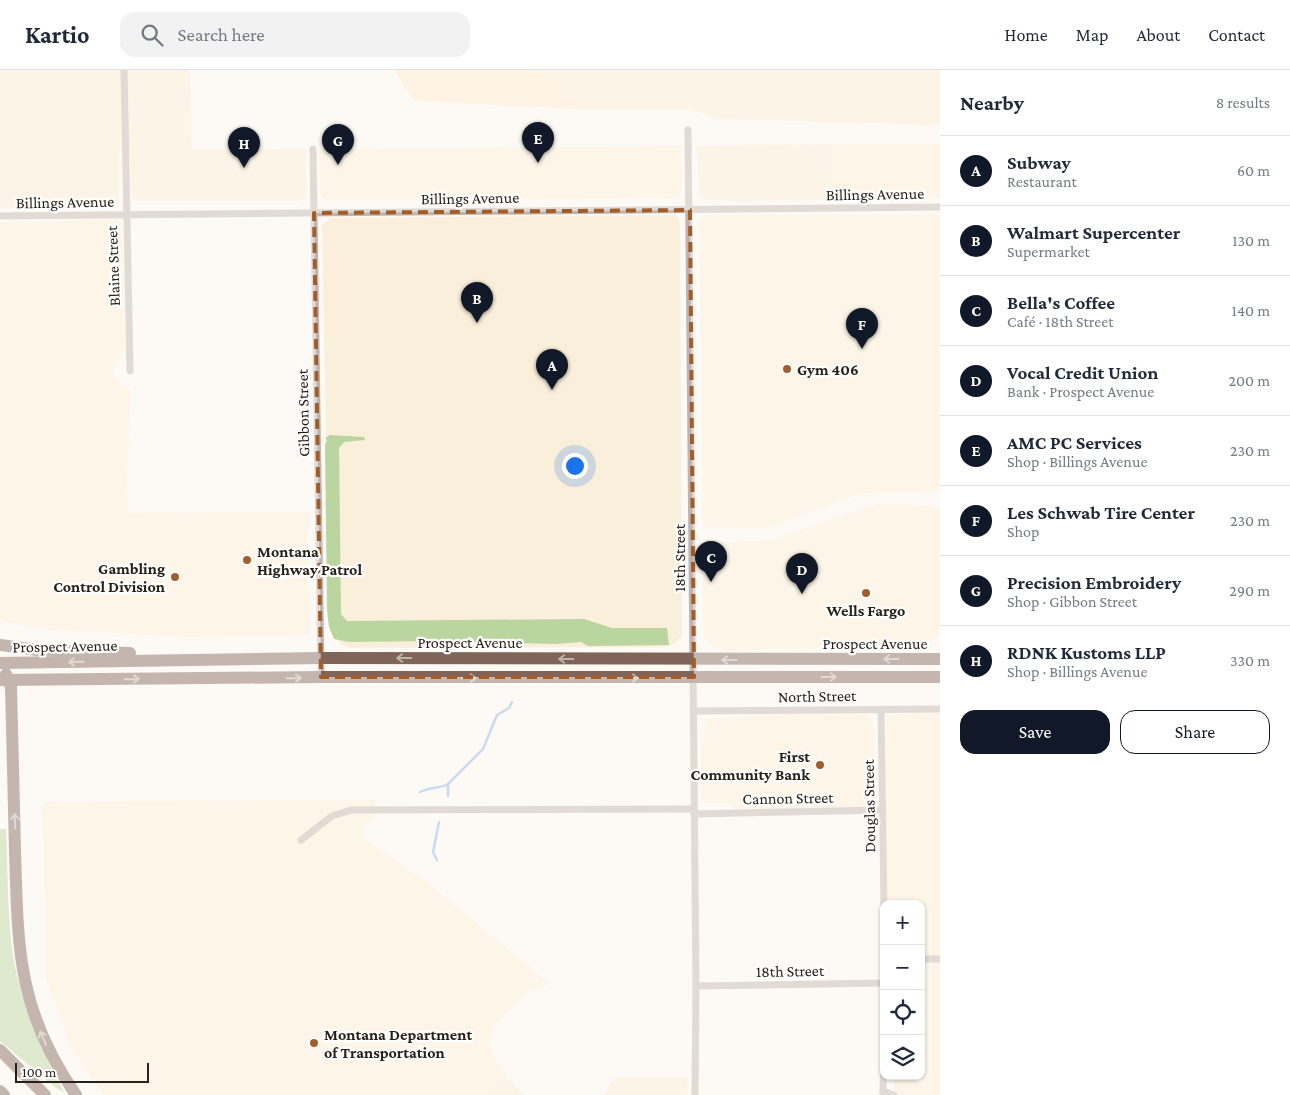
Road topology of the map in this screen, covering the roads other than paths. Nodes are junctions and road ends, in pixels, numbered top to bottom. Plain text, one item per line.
1 (124, 70) edge
2 (688, 130) dead end
3 (313, 149) dead end
4 (940, 207) edge
5 (690, 210) junction
6 (314, 213) junction
7 (125, 215) junction
8 (0, 216) edge
9 (130, 371) dead end
10 (0, 645) edge
11 (321, 658) junction
12 (940, 659) edge
13 (195, 660) junction
14 (693, 660) junction
15 (0, 663) edge
16 (0, 668) edge
17 (321, 677) junction
18 (694, 677) junction
19 (940, 677) edge
20 (5, 680) edge
21 (882, 709) junction
22 (940, 709) edge
23 (694, 711) junction
24 (883, 810) junction
25 (694, 811) junction
26 (301, 840) dead end
27 (884, 900) edge
28 (925, 959) edge
29 (940, 959) edge
30 (880, 984) edge
31 (696, 986) junction
32 (884, 1035) edge
33 (0, 1050) edge
34 (0, 1091) edge
35 (883, 1093) edge
36 (4, 1095) edge
37 (45, 1095) edge
38 (76, 1095) edge
39 (695, 1095) edge
40 (894, 1095) edge

1 - 7 street, Blaine Street
2 - 5 street, 18th Street
3 - 6 street, Gibbon Street
4 - 5 street, Billings Avenue
5 - 6 street, Billings Avenue
5 - 14 street, 18th Street
6 - 7 street, Billings Avenue
6 - 11 street, Gibbon Street
7 - 8 street, Billings Avenue
7 - 9 street, Blaine Street
10 - 13 highway
11 - 13 highway, Prospect Avenue
14 -> 11 highway, Prospect Avenue
11 - 17 street, Gibbon Street
12 -> 14 highway, Prospect Avenue
13 -> 15 highway, Prospect Avenue
14 - 18 street, 18th Street
16 - 20 highway
17 -> 18 highway, Prospect Avenue
20 -> 17 highway, Prospect Avenue
18 -> 19 highway, Prospect Avenue
18 - 23 street, 18th Street
38 -> 20 highway
21 - 22 street, North Street
21 - 23 street, North Street
21 - 24 street, Douglas Street
23 - 25 street, 18th Street
24 - 25 street, Cannon Street
24 - 27 street, Douglas Street
25 - 26 street, Cannon Street
25 - 31 street, 18th Street
28 - 29 street
30 - 31 street, 18th Street
31 - 39 street, 18th Street
32 - 35 street
33 - 37 highway
34 - 36 highway
35 - 40 street

